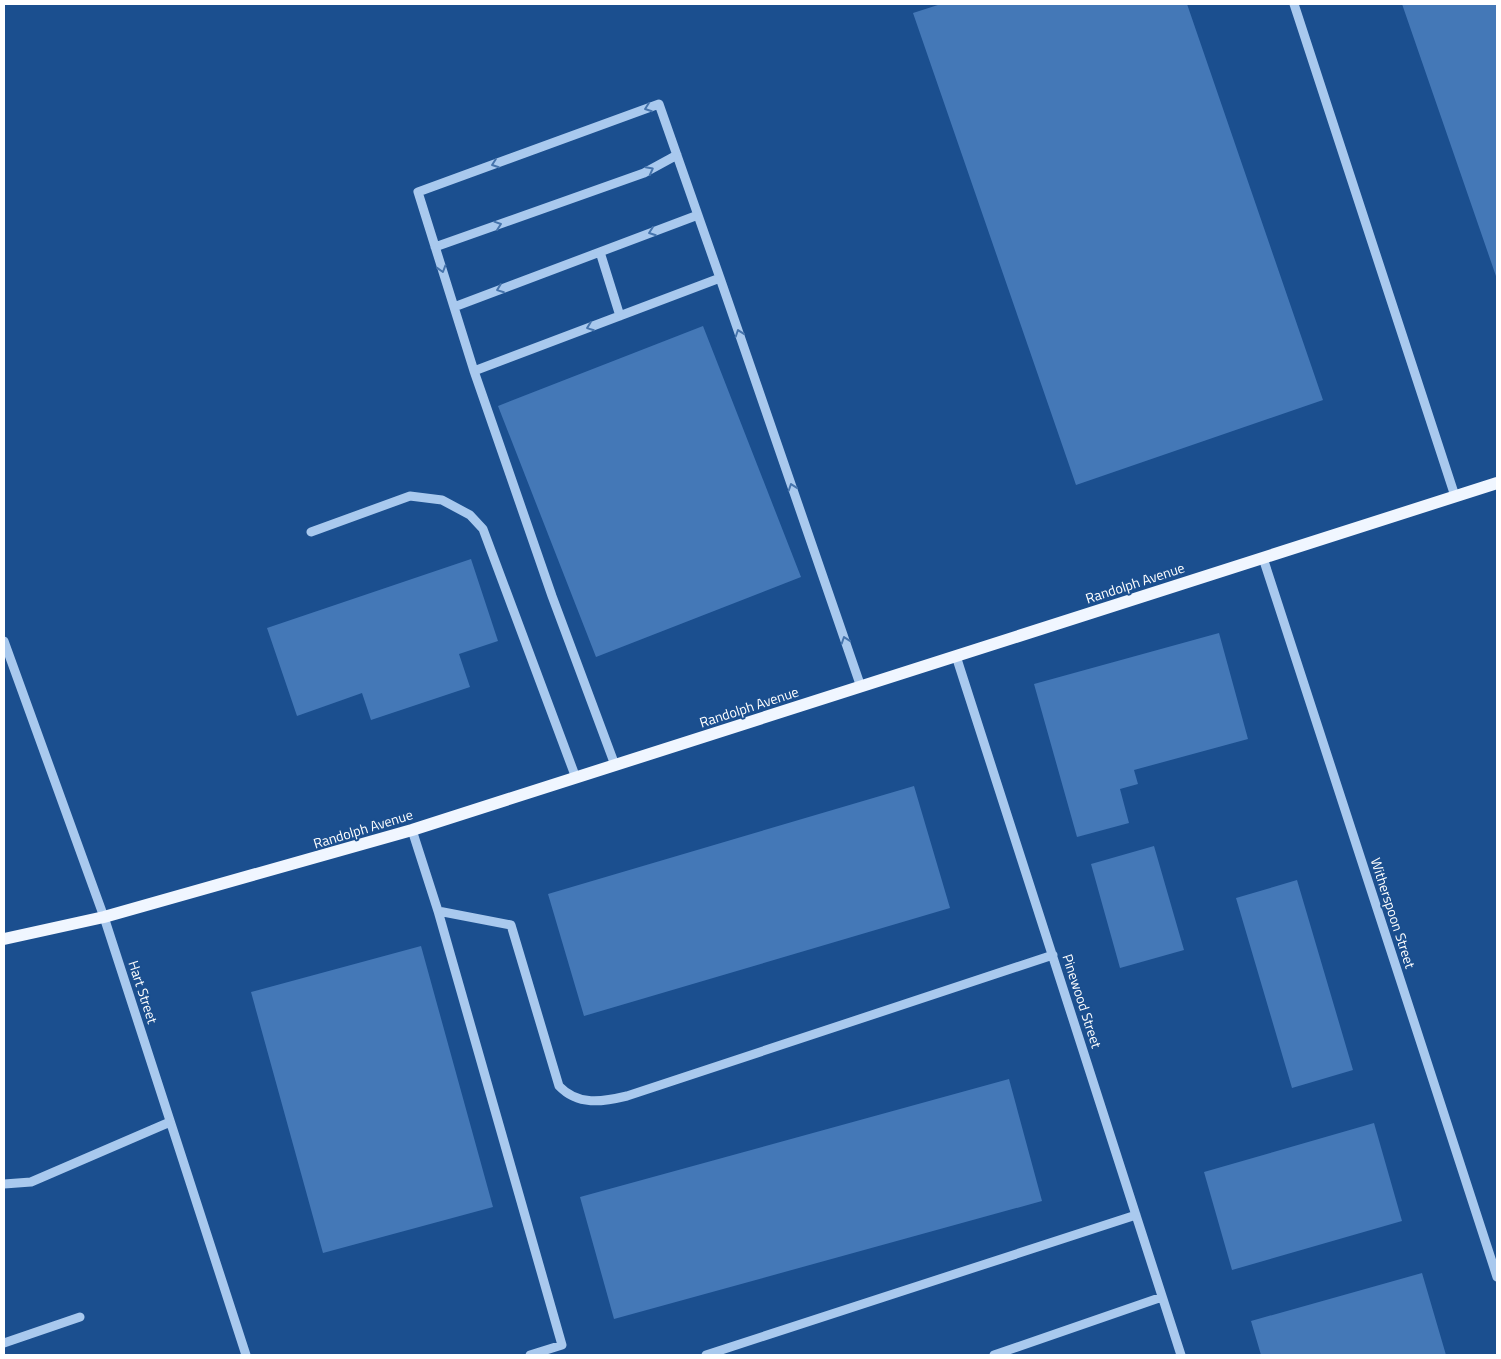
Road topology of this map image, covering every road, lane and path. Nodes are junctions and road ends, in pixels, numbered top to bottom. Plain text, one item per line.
1 (1294, 4) edge
2 (677, 155) junction
3 (698, 215) junction
4 (435, 247) junction
5 (600, 252) junction
6 (720, 278) junction
7 (454, 307) junction
8 (620, 316) junction
9 (474, 371) junction
10 (1497, 483) edge
11 (1455, 496) junction
12 (311, 532) dead end
13 (1263, 558) junction
14 (4, 640) edge
15 (956, 656) junction
16 (861, 686) junction
17 (615, 765) junction
18 (576, 778) junction
19 (412, 830) junction
20 (438, 910) junction
21 (104, 917) junction
22 (4, 939) edge
23 (1052, 955) junction
24 (170, 1122) junction
25 (4, 1184) edge
26 (1136, 1215) junction
27 (1497, 1277) edge
28 (1162, 1297) junction
29 (80, 1317) dead end
30 (4, 1343) edge
31 (246, 1355) edge
32 (530, 1355) edge
33 (706, 1355) edge
34 (994, 1355) edge
35 (1181, 1355) edge

1 - 11 street
2 - 3 street
4 -> 2 street
2 -> 4 street
3 -> 5 street
3 - 6 street
4 -> 7 street
5 -> 7 street
5 - 8 street
6 - 8 street
16 -> 6 street
7 - 9 street
8 -> 9 street
9 - 17 street
10 - 11 main road, Randolph Avenue
11 - 13 main road, Randolph Avenue
12 - 18 street
13 - 15 main road, Randolph Avenue
13 - 27 street, Witherspoon Street
14 - 21 street, Hart Street
15 - 16 main road, Randolph Avenue
15 - 23 street, Pinewood Street
16 - 17 main road, Randolph Avenue
17 - 18 main road, Randolph Avenue
18 - 19 main road, Randolph Avenue
19 - 20 street
19 - 21 main road, Randolph Avenue
20 - 23 street
20 - 32 street
21 - 22 main road, Randolph Avenue
21 - 24 street, Hart Street
23 - 26 street, Pinewood Street
24 - 25 street
24 - 31 street, Hart Street
26 - 28 street, Pinewood Street
26 - 33 street
28 - 34 street
28 - 35 street, Pinewood Street
29 - 30 street

